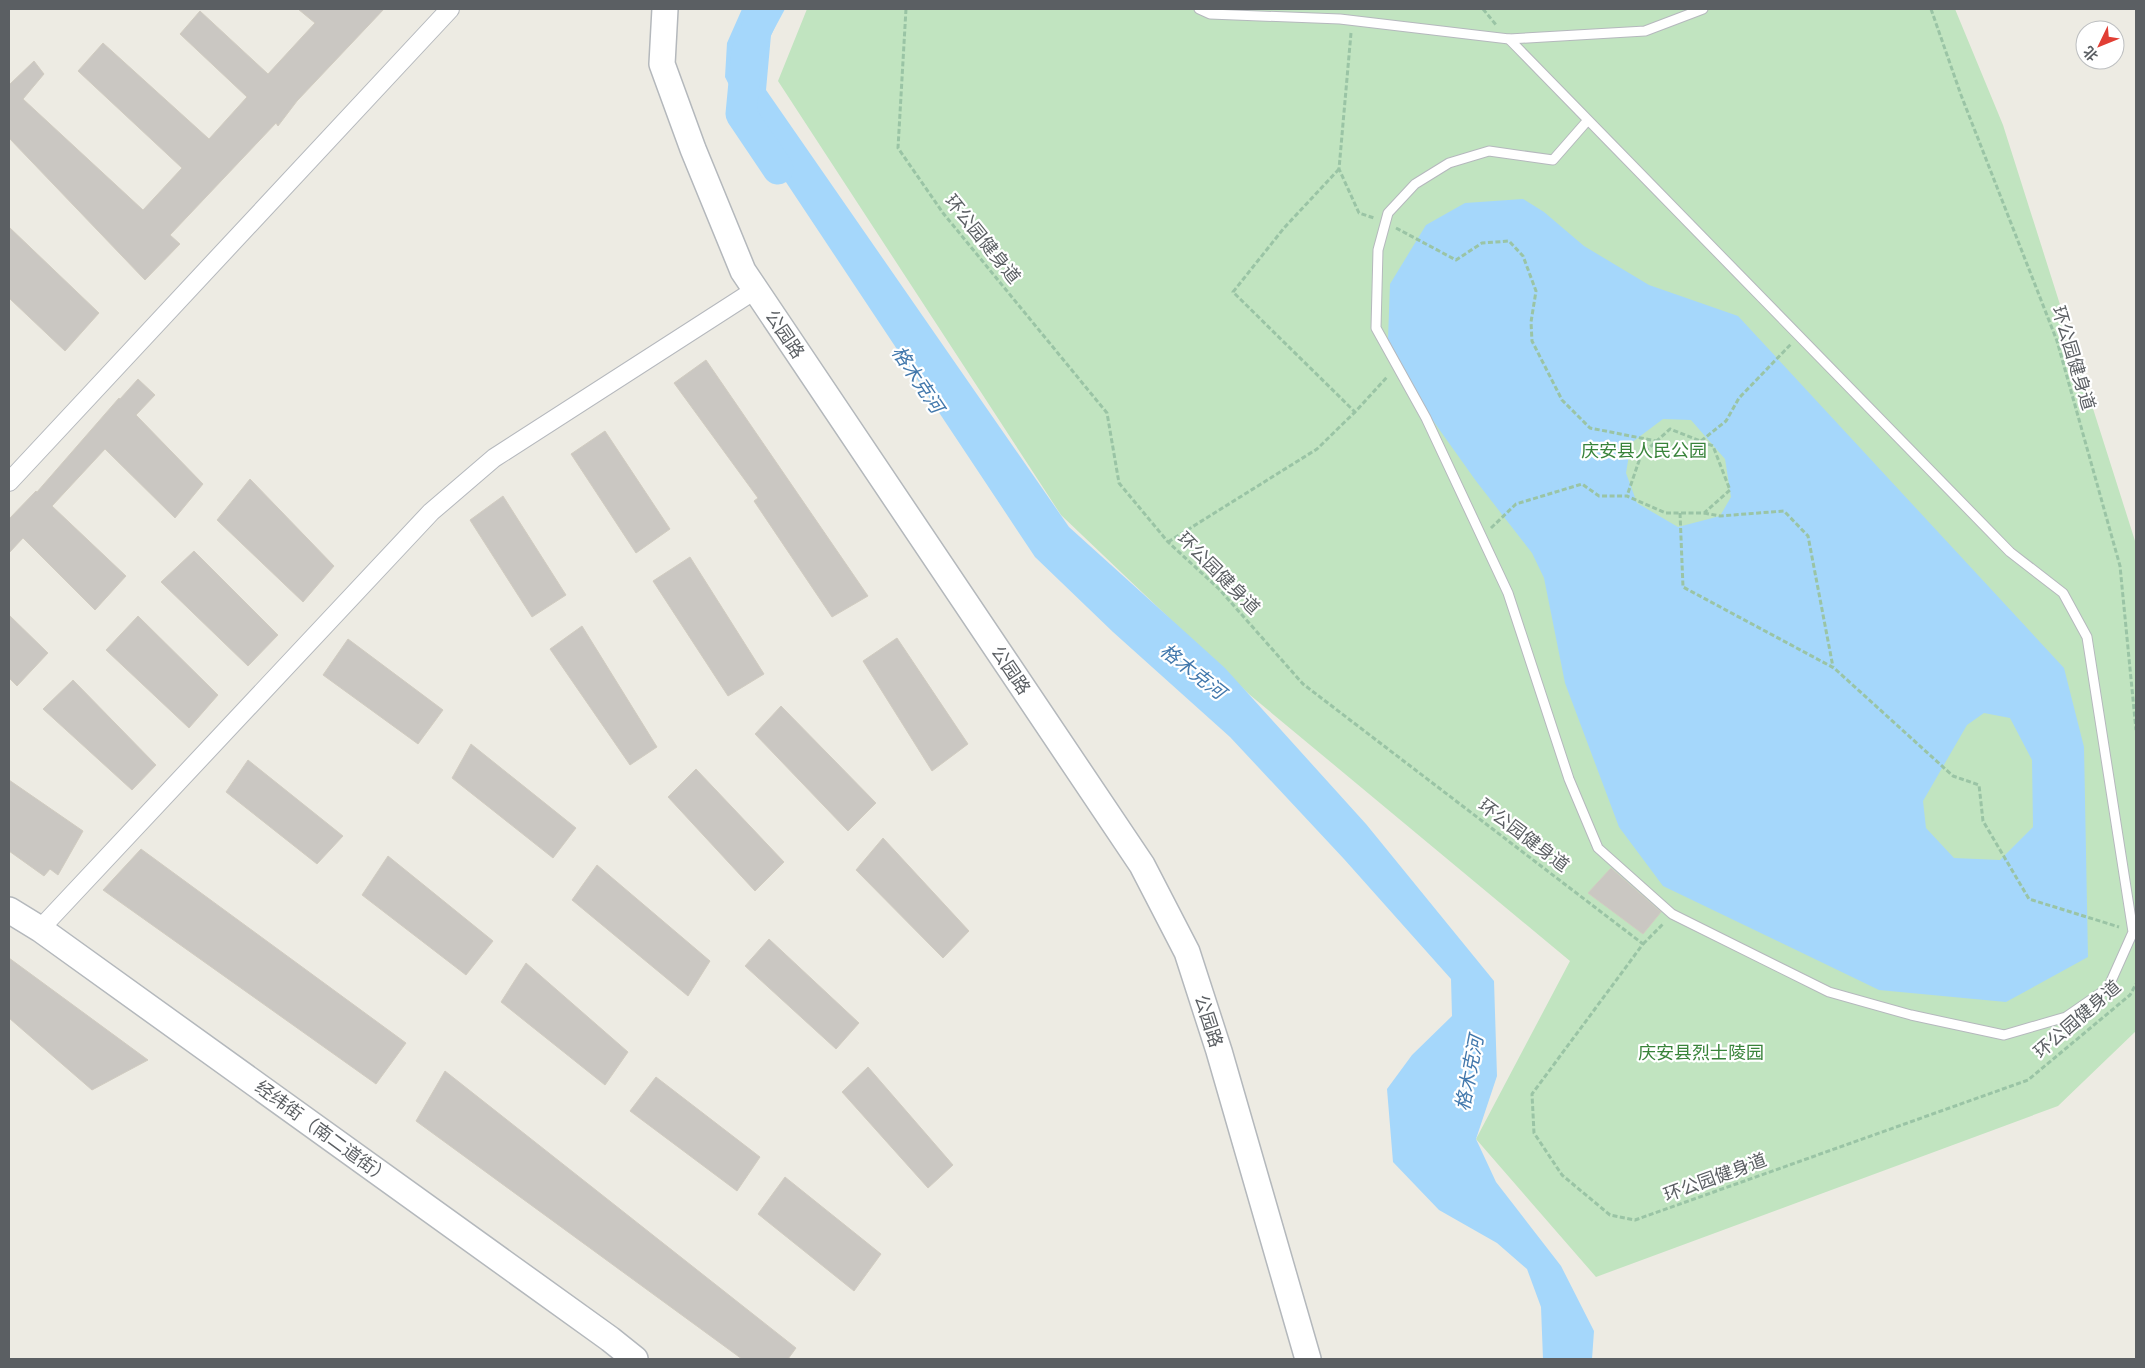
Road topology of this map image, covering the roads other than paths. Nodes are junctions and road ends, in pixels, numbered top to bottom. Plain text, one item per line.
1 (450, 9) edge
2 (665, 9) edge
3 (1199, 9) edge
4 (1703, 9) edge
5 (1509, 39) junction
6 (1588, 120) junction
7 (756, 290) junction
8 (9, 482) edge
9 (9, 910) edge
10 (40, 929) junction
11 (635, 1359) edge
12 (1308, 1359) edge

1 - 8 street
2 - 7 street, 公园路
3 - 5 lane
4 - 5 lane
5 - 6 lane
6 - 6 lane
7 - 10 street
7 - 12 street, 公园路
9 - 10 street, 经纬街（南二道街）
10 - 11 street, 经纬街（南二道街）

